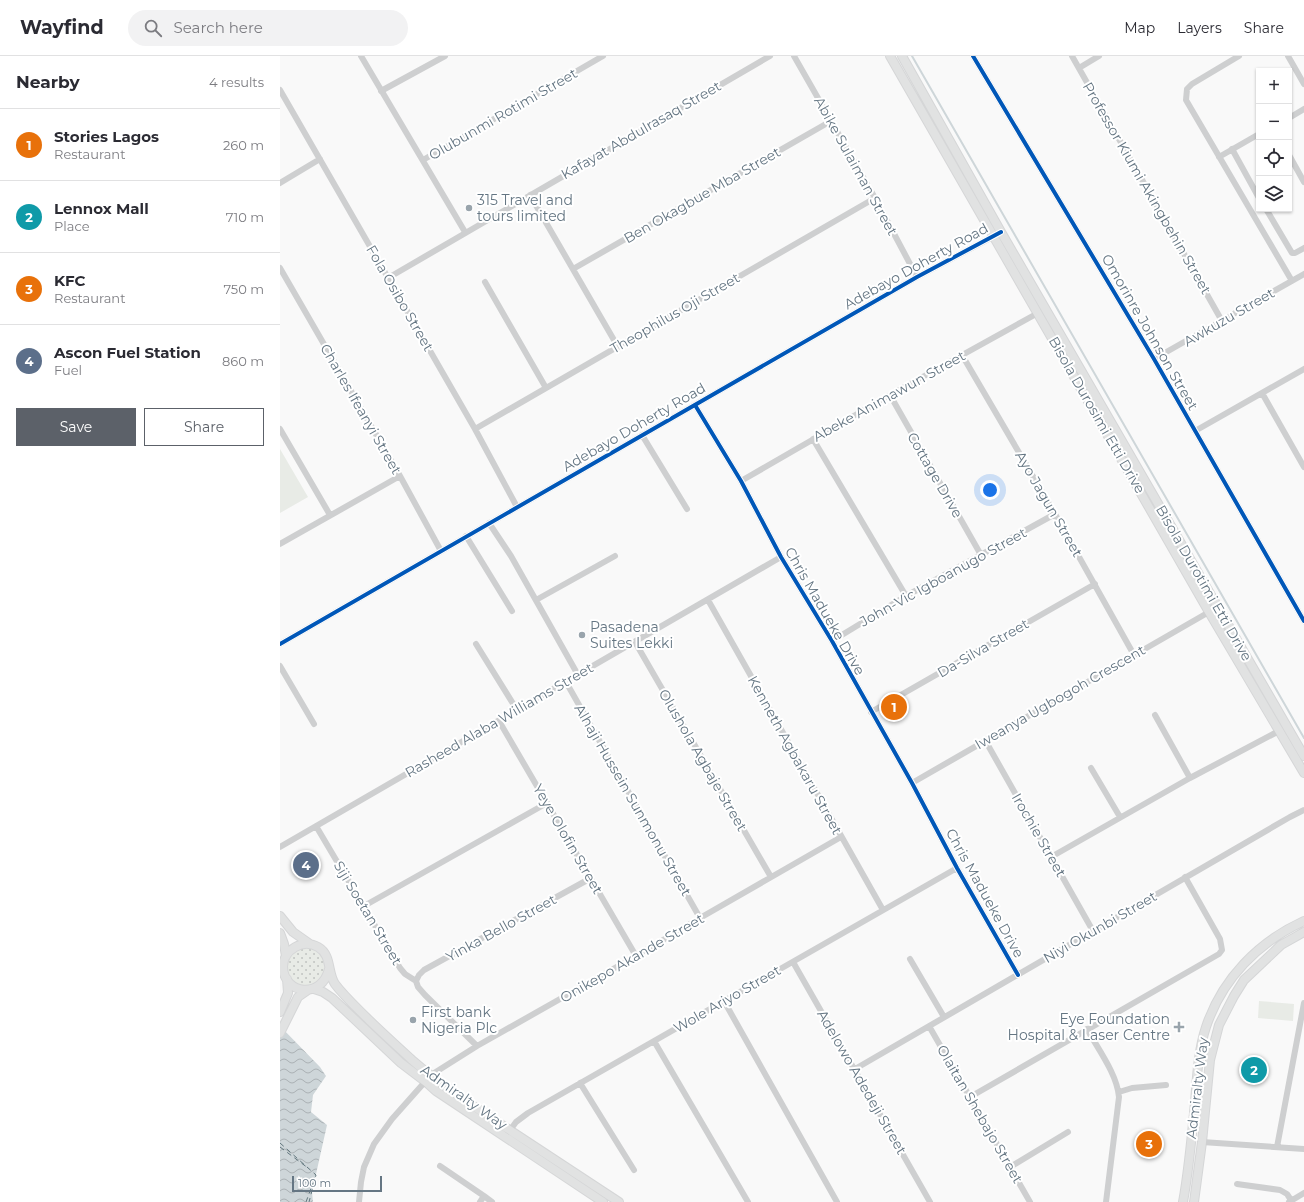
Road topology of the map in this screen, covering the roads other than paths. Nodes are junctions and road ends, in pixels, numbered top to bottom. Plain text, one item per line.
1 (361, 56) edge
2 (445, 56) edge
3 (604, 56) edge
4 (770, 56) edge
5 (794, 56) edge
6 (890, 56) edge
7 (902, 56) edge
8 (973, 56) edge
9 (1072, 56) edge
10 (1099, 56) edge
11 (1239, 56) edge
12 (1288, 56) edge
13 (1079, 68) junction
14 (1304, 84) edge
15 (280, 90) edge
16 (382, 91) junction
17 (1304, 109) edge
18 (1292, 116) edge
19 (831, 121) junction
20 (1256, 136) edge
21 (1232, 149) junction
22 (1219, 157) junction
23 (320, 159) junction
24 (422, 160) junction
25 (1292, 160) edge
26 (1304, 182) edge
27 (280, 183) edge
28 (1256, 193) edge
29 (530, 194) junction
30 (875, 198) junction
31 (1268, 212) edge
32 (465, 232) junction
33 (997, 234) junction
34 (1304, 248) edge
35 (280, 268) edge
36 (573, 269) junction
37 (1304, 274) edge
38 (917, 277) junction
39 (388, 278) junction
40 (1292, 281) junction
41 (485, 282) dead end
42 (1038, 313) junction
43 (1222, 321) junction
44 (618, 347) junction
45 (962, 355) junction
46 (1154, 359) junction
47 (1304, 369) edge
48 (546, 388) junction
49 (1262, 393) junction
50 (890, 395) junction
51 (695, 405) junction
52 (280, 429) edge
53 (476, 429) junction
54 (1194, 431) junction
55 (642, 435) junction
56 (814, 439) junction
57 (1304, 467) edge
58 (400, 476) junction
59 (741, 482) junction
60 (518, 507) junction
61 (687, 509) dead end
62 (1055, 514) junction
63 (330, 515) junction
64 (489, 523) junction
65 (466, 536) junction
66 (280, 544) edge
67 (441, 551) junction
68 (980, 555) junction
69 (615, 556) dead end
70 (781, 557) junction
71 (1095, 584) junction
72 (906, 596) junction
73 (536, 600) junction
74 (708, 600) junction
75 (512, 611) dead end
76 (1209, 612) junction
77 (1304, 621) edge
78 (832, 641) junction
79 (635, 642) junction
80 (280, 644) edge
81 (476, 644) dead end
82 (1134, 655) junction
83 (280, 666) edge
84 (578, 675) junction
85 (566, 682) junction
86 (518, 710) junction
87 (871, 712) junction
88 (1155, 715) dead end
89 (499, 721) junction
90 (314, 724) dead end
91 (1279, 731) junction
92 (985, 740) junction
93 (1304, 756) edge
94 (1091, 768) dead end
95 (1304, 774) edge
96 (1190, 778) junction
97 (912, 783) junction
98 (547, 803) junction
99 (1304, 810) edge
100 (1120, 817) junction
101 (316, 826) junction
102 (841, 837) junction
103 (280, 847) edge
104 (1052, 857) junction
105 (957, 868) junction
106 (771, 877) junction
107 (1185, 877) junction
108 (591, 878) junction
109 (364, 906) junction
110 (883, 910) junction
111 (280, 916) edge
112 (700, 918) junction
113 (1304, 921) edge
114 (1093, 931) junction
115 (1304, 932) edge
116 (280, 933) edge
117 (311, 944) junction
118 (286, 956) junction
119 (636, 956) junction
120 (910, 959) dead end
121 (793, 962) junction
122 (329, 969) junction
123 (1018, 975) junction
124 (287, 980) junction
125 (416, 981) junction
126 (311, 989) junction
127 (724, 1001) junction
128 (1304, 1003) edge
129 (289, 1004) junction
130 (280, 1012) edge
131 (944, 1017) junction
132 (929, 1026) junction
133 (1087, 1029) junction
134 (280, 1033) edge
135 (654, 1041) junction
136 (477, 1046) junction
137 (854, 1069) junction
138 (428, 1078) junction
139 (580, 1083) junction
140 (1166, 1085) dead end
141 (1119, 1092) junction
142 (970, 1097) junction
143 (510, 1129) junction
144 (1068, 1132) dead end
145 (506, 1138) junction
146 (1202, 1142) junction
147 (1277, 1147) junction
148 (1304, 1149) edge
149 (440, 1166) dead end
150 (1010, 1167) junction
151 (634, 1170) dead end
152 (1237, 1184) dead end
153 (1304, 1193) edge
154 (482, 1199) edge
155 (1290, 1201) edge
156 (358, 1202) edge
157 (492, 1202) edge
158 (602, 1202) edge
159 (620, 1202) edge
160 (748, 1202) edge
161 (837, 1202) edge
162 (930, 1202) edge
163 (1030, 1202) edge
164 (1106, 1202) edge
165 (1184, 1202) edge
166 (1194, 1202) edge

1 - 16 street
2 - 16 street
3 - 24 street, Olubunmi Rotimi Street
4 - 29 street, Kafayat Abdulrasaq Street
5 - 19 street, Abike Sulaiman Street
6 - 33 main road, Bisola Durosimi Etti Drive
7 - 33 main road, Bisola Durotimi Etti Drive
8 - 46 street, Omorinre Johnson Street
9 - 13 street, Professor Kiumi Akingbehin Street
10 - 13 street
11 - 22 street
12 - 14 street
13 - 43 street, Professor Kiumi Akingbehin Street
15 - 23 street, Fola Osibo Street
16 - 24 street
17 - 18 street
19 - 30 street, Abike Sulaiman Street
19 - 36 street, Ben Okagbue Mba Street
20 - 21 street
21 - 22 street
21 - 28 street
22 - 40 street
23 - 27 street
23 - 39 street, Fola Osibo Street
24 - 32 street
25 - 26 street
29 - 32 street, Kafayat Abdulrasaq Street
29 - 36 street
30 - 38 street, Abike Sulaiman Street
30 - 44 street, Theophilus Oji Street
31 - 34 street
32 - 39 street, Kafayat Abdulrasaq Street
33 - 38 street, Adebayo Doherty Road
33 - 42 main road, Bisola Durosimi Etti Drive
33 - 93 main road, Bisola Durotimi Etti Drive
35 - 58 street, Charles Ifeanyi Street
36 - 44 street
37 - 40 street, Awkuzu Street
38 - 51 street, Adebayo Doherty Road
39 - 53 street, Fola Osibo Street
40 - 43 street, Awkuzu Street
41 - 48 street
42 - 45 street, Abeke Animawun Street
42 - 76 main road, Bisola Durosimi Etti Drive
43 - 46 street, Awkuzu Street
44 - 48 street, Theophilus Oji Street
45 - 50 street, Abeke Animawun Street
45 - 62 street, Ayo Jagun Street
46 - 54 street, Omorinre Johnson Street
47 - 49 street
48 - 53 street, Theophilus Oji Street
49 - 54 street
49 - 57 street
50 - 56 street, Abeke Animawun Street
50 - 68 street, Cottage Drive
51 - 55 street, Adebayo Doherty Road
51 - 59 street, Chris Madueke Drive
52 - 63 street
53 - 60 street, Fola Osibo Street
54 - 77 street, Omorinre Johnson Street
55 - 60 street, Adebayo Doherty Road
55 - 61 street
56 - 59 street, Abeke Animawun Street
56 - 72 street
58 - 63 street
58 - 67 street, Charles Ifeanyi Street
59 - 70 street, Chris Madueke Drive
60 - 64 street, Adebayo Doherty Road
62 - 68 street, John-Vic Igboanugo Street
62 - 71 street, Ayo Jagun Street
63 - 66 street
64 - 65 street, Adebayo Doherty Road
64 - 73 street
65 - 67 street, Adebayo Doherty Road
65 - 75 street
67 - 80 street, Adebayo Doherty Road
68 - 72 street, John-Vic Igboanugo Street
69 - 73 street
70 - 74 street, Rasheed Alaba Williams Street
70 - 78 street, Chris Madueke Drive
71 - 82 street, Ayo Jagun Street
71 - 87 street, Da-Silva Street
72 - 78 street, John-Vic Igboanugo Street
73 - 84 street
74 - 79 street, Rasheed Alaba Williams Street
74 - 102 street, Kenneth Agbakaru Street
76 - 82 street, Iweanya Ugbogoh Crescent
76 - 91 main road, Bisola Durosimi Etti Drive
78 - 87 street, Chris Madueke Drive
79 - 84 street, Rasheed Alaba Williams Street
79 - 106 street, Olushola Agbaje Street
81 - 86 street
82 - 92 street, Iweanya Ugbogoh Crescent
83 - 90 street
84 - 85 street, Rasheed Alaba Williams Street
85 - 86 street, Rasheed Alaba Williams Street
85 - 112 street, Alhaji Hussein Sunmonu Street
86 - 89 street, Rasheed Alaba Williams Street
87 - 97 street, Chris Madueke Drive
88 - 96 street
89 - 98 street, Yeye Olofin Street
89 - 101 street, Rasheed Alaba Williams Street
91 - 95 main road, Bisola Durosimi Etti Drive
91 - 96 street
92 - 97 street, Iweanya Ugbogoh Crescent
92 - 104 street, Irochie Street
94 - 100 street
96 - 100 street
97 - 105 street, Chris Madueke Drive
98 - 108 street, Yeye Olofin Street
98 - 109 street
99 - 107 street, Niyi Okunbi Street
100 - 104 street
101 - 103 street, Rasheed Alaba Williams Street
101 - 109 street, Siji Soetan Street
102 - 106 street, Onikepo Akande Street
102 - 110 street, Kenneth Agbakaru Street
104 - 114 street, Irochie Street
105 - 110 street, Wole Ariyo Street
105 - 123 street, Chris Madueke Drive
106 - 112 street, Onikepo Akande Street
107 - 114 street, Niyi Okunbi Street
107 - 133 street
108 - 119 street, Yeye Olofin Street
108 - 125 street, Yinka Bello Street
109 - 125 street, Siji Soetan Street
110 - 121 street, Wole Ariyo Street
111 - 117 main road
112 - 119 street, Onikepo Akande Street
113 - 165 main road, Admiralty Way
114 - 123 street, Niyi Okunbi Street
115 - 146 main road, Admiralty Way
116 - 118 main road
117 - 118 main road
117 - 122 main road
118 - 124 main road
119 - 136 street, Onikepo Akande Street
120 - 131 street
121 - 127 street, Wole Ariyo Street
121 - 137 street, Adelowo Adedeji Street
122 - 126 main road
122 - 138 main road, Admiralty Way
123 - 131 street, Niyi Okunbi Street
124 - 126 main road
124 - 129 main road
125 - 136 street, Siji Soetan Street
126 - 129 main road
126 - 138 main road, Admiralty Way
127 - 135 street, Wole Ariyo Street
127 - 161 street
128 - 147 street
129 - 130 main road
129 - 134 main road
131 - 132 street, Niyi Okunbi Street
132 - 137 street, Niyi Okunbi Street
132 - 142 street, Olaitan Shebajo Street
133 - 141 street
133 - 142 street
135 - 139 street, Wole Ariyo Street
135 - 160 street
136 - 138 street, Onikepo Akande Street
137 - 162 street, Adelowo Adedeji Street
138 - 143 main road, Admiralty Way
138 - 145 main road, Admiralty Way
138 - 156 street, Onikepo Akande Street
139 - 143 street, Wole Ariyo Street
139 - 151 street
140 - 141 street
141 - 164 street
142 - 150 street, Olaitan Shebajo Street
143 - 145 street, Wole Ariyo Street
143 - 159 main road, Admiralty Way
144 - 150 street
145 - 158 main road, Admiralty Way
146 - 147 street
146 - 166 main road, Admiralty Way
147 - 148 street
149 - 154 street
150 - 163 street, Olaitan Shebajo Street
152 - 155 street
153 - 155 street
154 - 157 street

